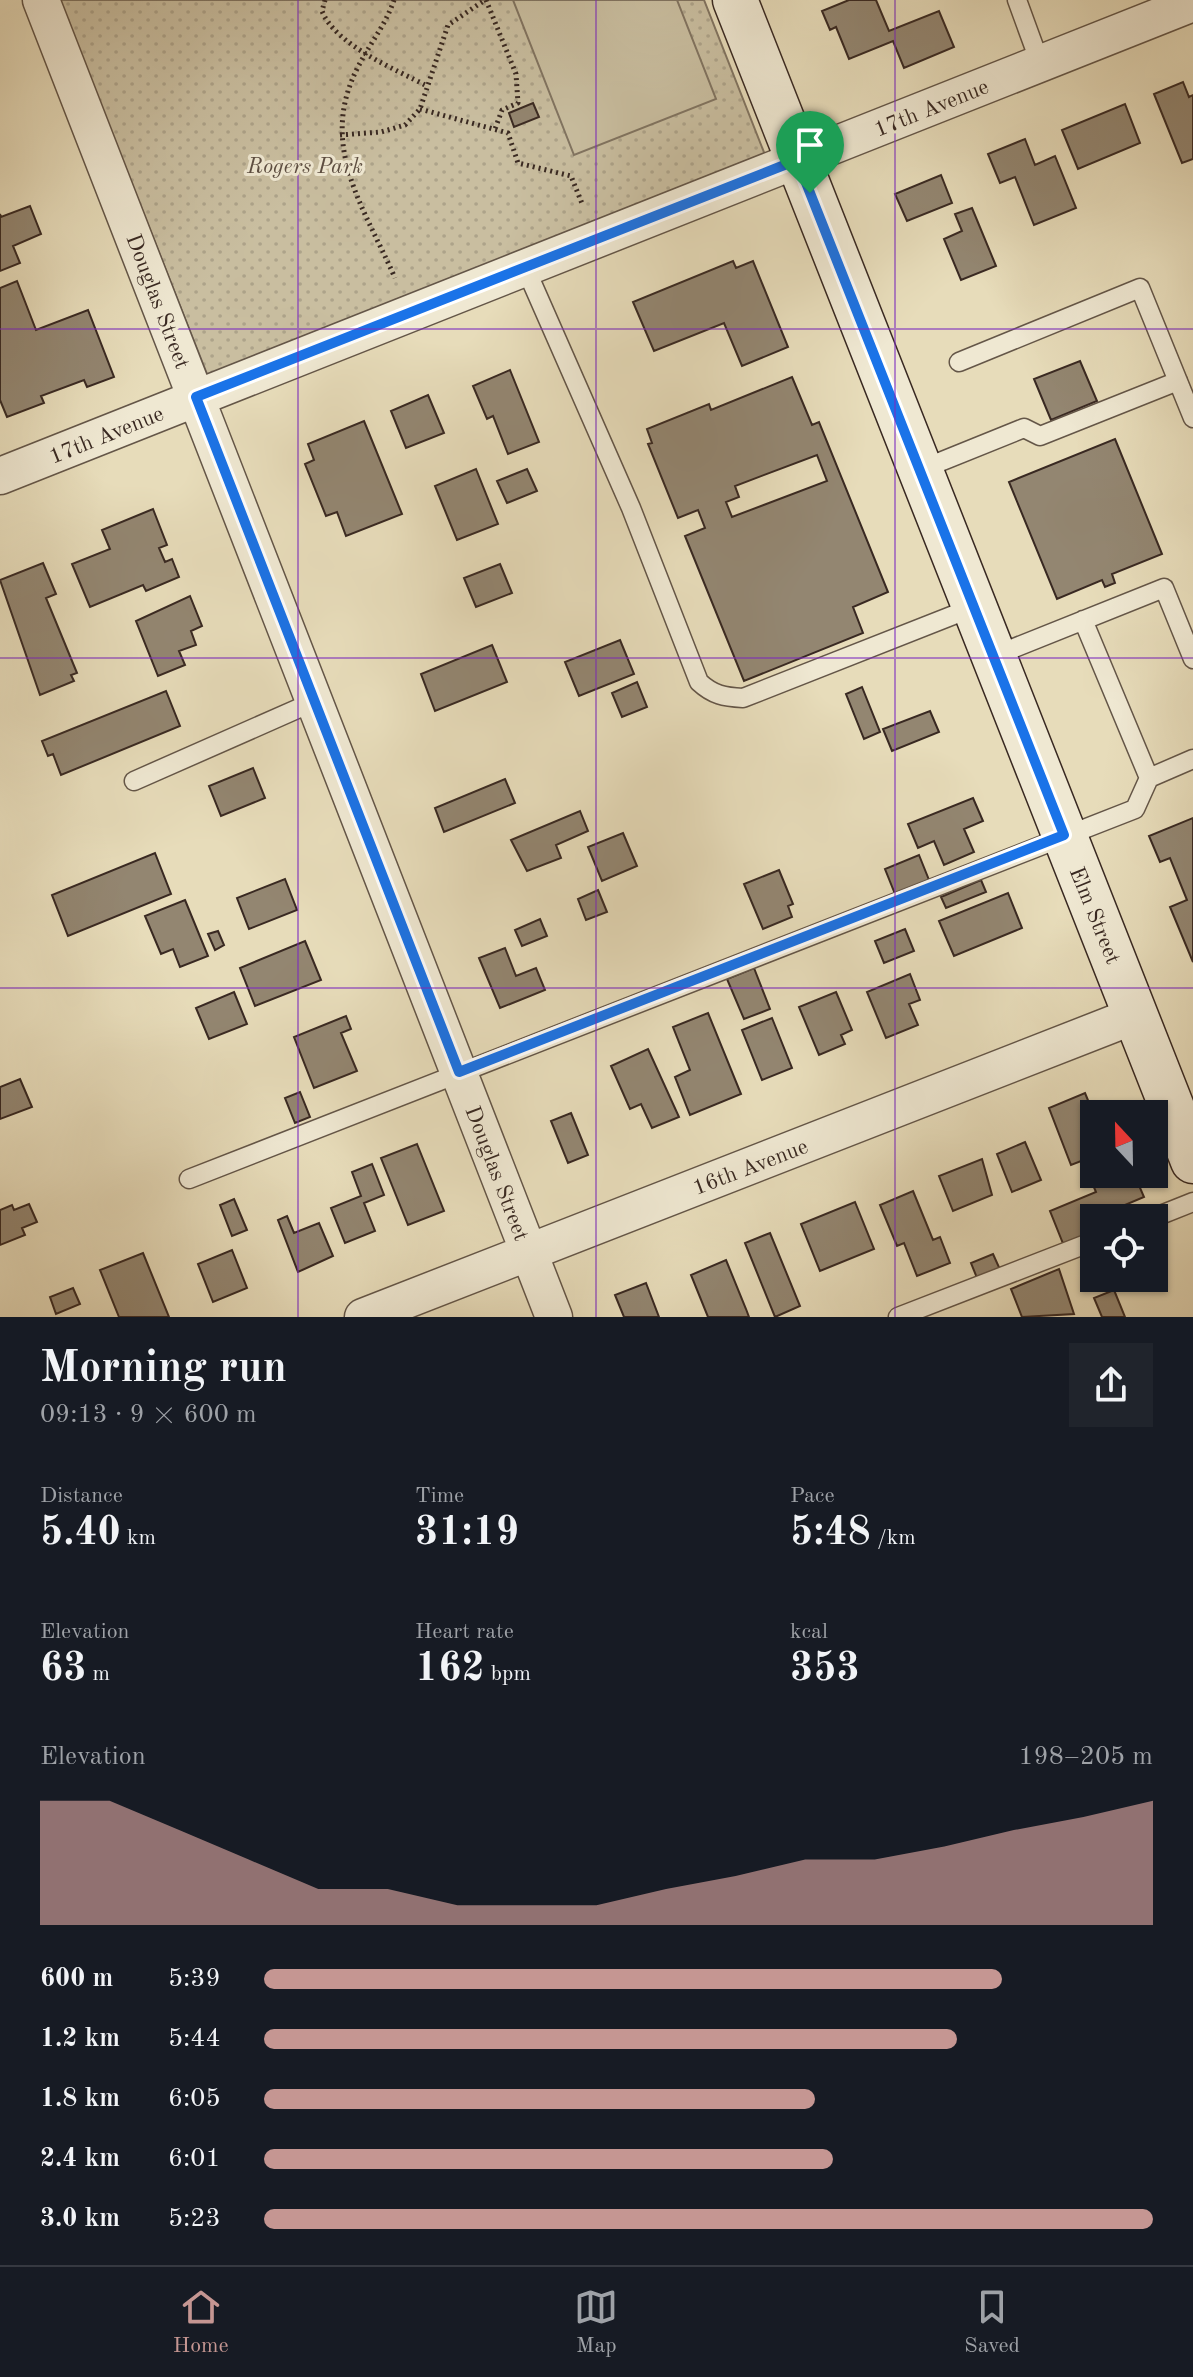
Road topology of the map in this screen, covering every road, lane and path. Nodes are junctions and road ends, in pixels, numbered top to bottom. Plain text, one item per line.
1 (41, 0) edge
2 (325, 0) edge
3 (394, 0) edge
4 (486, 0) edge
5 (735, 0) edge
6 (1017, 0) edge
7 (1193, 3) edge
8 (367, 54) junction
9 (1040, 63) junction
10 (427, 87) junction
11 (420, 109) junction
12 (495, 129) junction
13 (340, 135) junction
14 (797, 160) junction
15 (583, 206) dead end
16 (525, 267) junction
17 (395, 278) dead end
18 (959, 362) dead end
19 (1178, 381) junction
20 (196, 397) junction
21 (1193, 418) edge
22 (920, 470) junction
23 (0, 476) edge
24 (974, 607) junction
25 (1083, 620) junction
26 (994, 656) junction
27 (1193, 659) edge
28 (313, 702) junction
29 (1193, 759) edge
30 (1149, 778) junction
31 (134, 781) dead end
32 (1064, 835) junction
33 (1136, 1015) junction
34 (459, 1072) junction
35 (1193, 1161) edge
36 (189, 1179) dead end
37 (1193, 1202) edge
38 (1168, 1212) edge
39 (1080, 1246) edge
40 (529, 1253) junction
41 (363, 1317) edge
42 (554, 1317) edge
43 (898, 1317) edge

1 - 20 street, Douglas Street
2 - 8 path
3 - 8 path
4 - 10 path
4 - 12 path
5 - 14 street, Elm Street
6 - 9 lane
7 - 9 street, 17th Avenue
8 - 10 path
8 - 13 path
9 - 14 street, 17th Avenue
10 - 11 path
11 - 12 path
11 - 13 path
12 - 15 path
13 - 17 path
14 - 16 street, 17th Avenue
14 - 22 street, Elm Street
16 - 20 street, 17th Avenue
16 - 24 lane
18 - 19 lane
19 - 21 lane
19 - 22 lane
20 - 23 street, 17th Avenue
20 - 28 street, Douglas Street
22 - 24 street, Elm Street
24 - 26 street, Elm Street
25 - 26 lane
25 - 27 lane
25 - 30 lane
26 - 32 street, Elm Street
28 - 31 lane
28 - 34 street, Douglas Street
29 - 30 lane
30 - 32 lane
32 - 33 street, Elm Street
32 - 34 lane
33 - 35 street, Elm Street
33 - 40 street, 16th Avenue
34 - 36 lane
34 - 40 street, Douglas Street
37 - 38 lane
39 - 43 lane
40 - 41 street, 16th Avenue
40 - 42 street, Douglas Street

